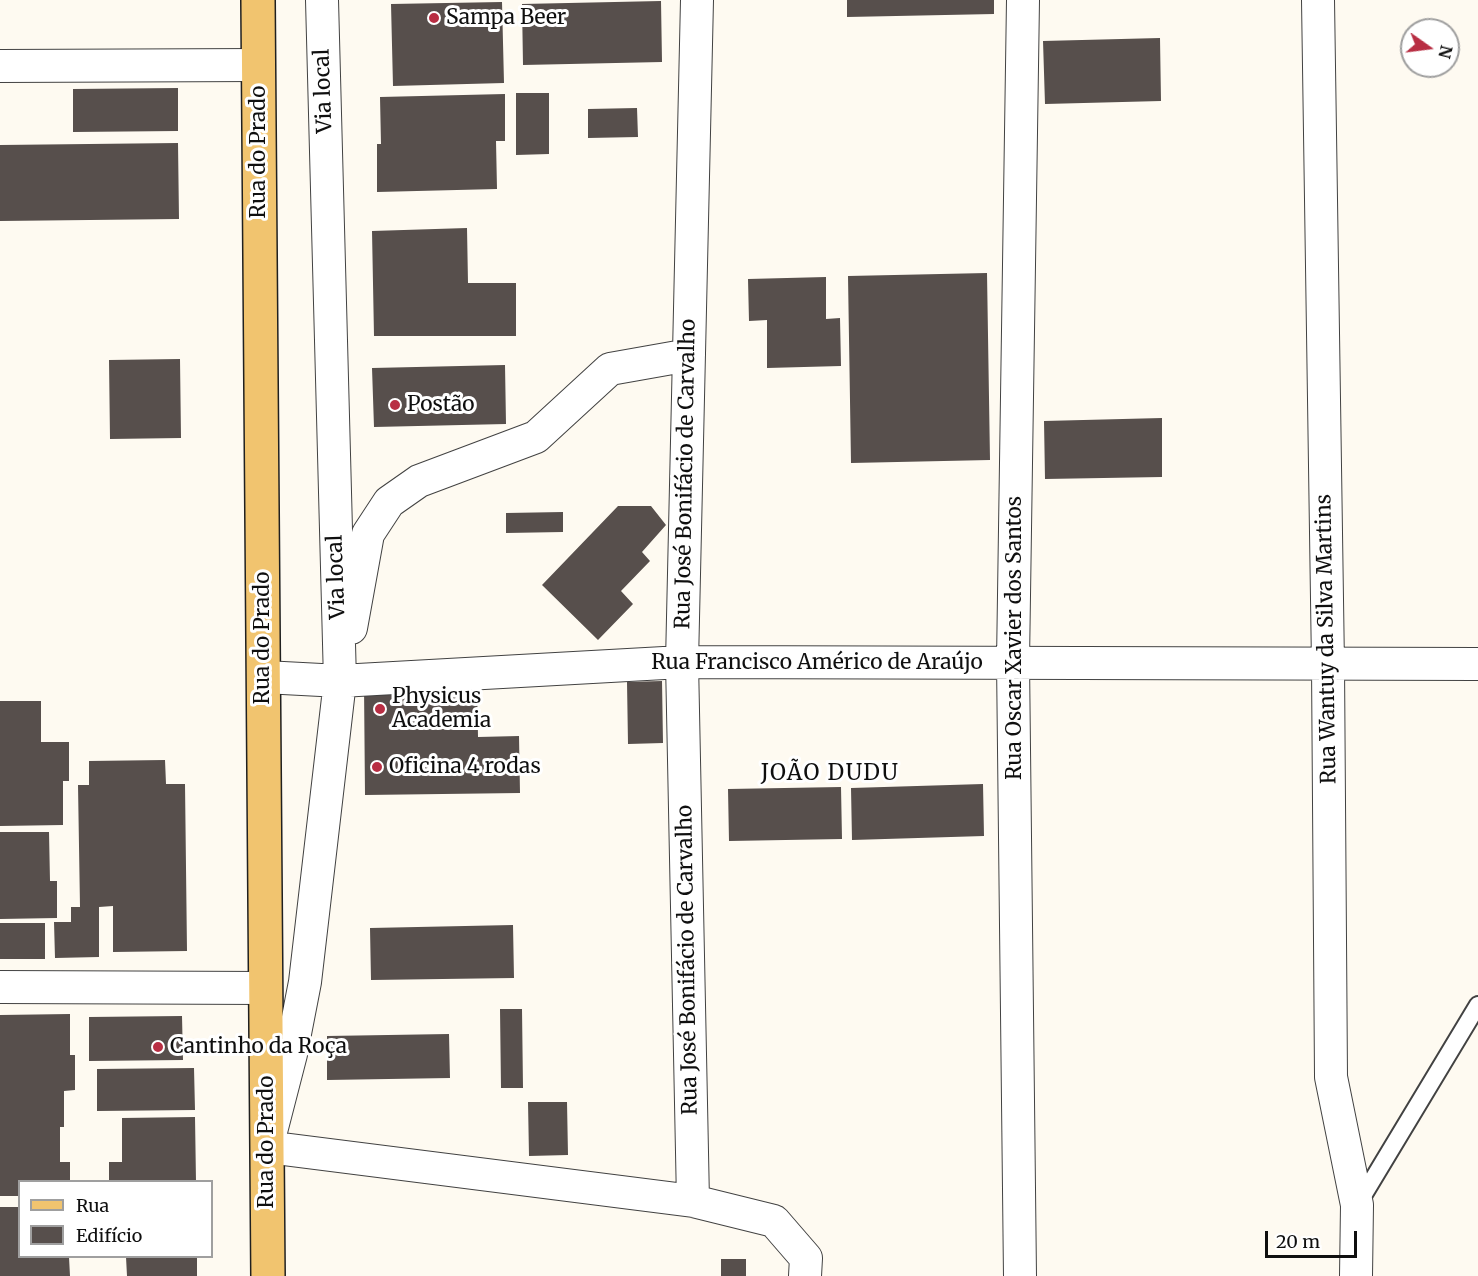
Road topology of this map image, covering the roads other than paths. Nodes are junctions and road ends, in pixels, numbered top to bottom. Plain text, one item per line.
1 (258, 0) edge
2 (322, 0) edge
3 (697, 0) edge
4 (1023, 0) edge
5 (1318, 0) edge
6 (259, 65) junction
7 (0, 66) edge
8 (689, 355) junction
9 (1013, 661) junction
10 (682, 662) junction
11 (1478, 664) edge
12 (1328, 665) junction
13 (264, 677) junction
14 (340, 681) junction
15 (0, 987) edge
16 (266, 988) junction
17 (1478, 1005) edge
18 (267, 1147) junction
19 (693, 1201) junction
20 (1357, 1205) junction
21 (268, 1276) edge
22 (805, 1276) edge
23 (1020, 1276) edge
24 (1356, 1276) edge

1 - 6 main road, Rua do Prado
2 - 14 street, Via local
3 - 8 street, Rua José Bonifácio de Carvalho
4 - 9 street, Rua Oscar Xavier dos Santos
5 - 12 street, Rua Wantuy da Silva Martins
6 - 7 street
6 - 13 main road, Rua do Prado
8 - 10 street, Rua José Bonifácio de Carvalho
8 - 14 street
9 - 10 street, Rua Francisco Américo de Araújo
9 - 12 street, Rua Francisco Américo de Araújo
9 - 23 street, Rua Oscar Xavier dos Santos
10 - 14 street, Rua Francisco Américo de Araújo
10 - 19 street, Rua José Bonifácio de Carvalho
11 - 12 street, Rua Francisco Américo de Araújo
12 - 20 street, Rua Wantuy da Silva Martins
13 - 14 street, Rua Francisco Américo de Araújo
13 - 16 main road, Rua do Prado
14 - 18 street, Via local
15 - 16 street
16 - 18 main road, Rua do Prado
17 - 20 lane
18 - 19 street
18 - 21 main road, Rua do Prado
19 - 22 street
20 - 24 street, Rua Wantuy da Silva Martins

